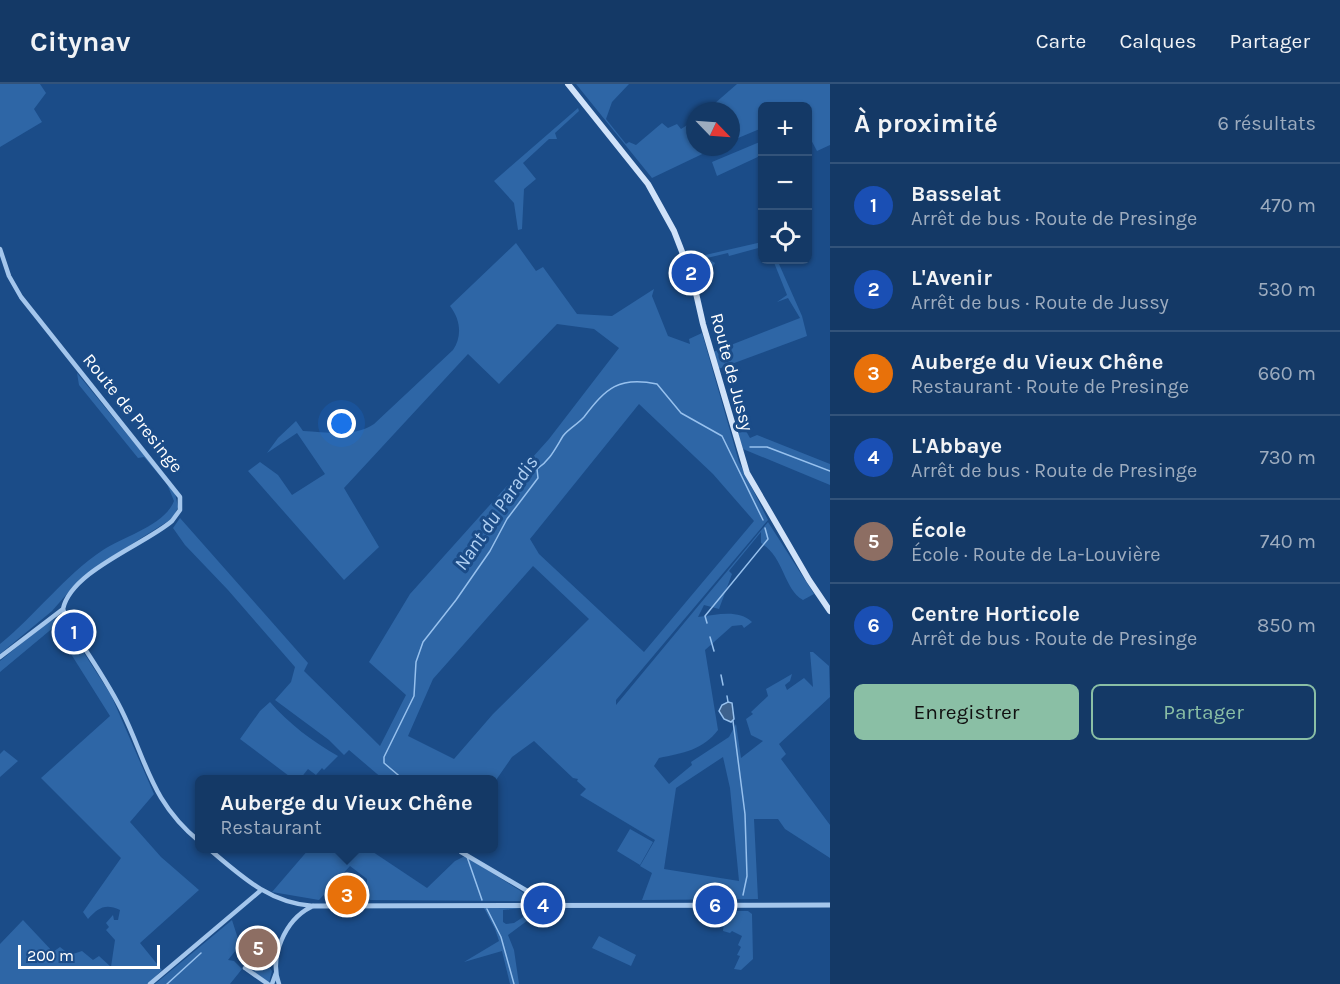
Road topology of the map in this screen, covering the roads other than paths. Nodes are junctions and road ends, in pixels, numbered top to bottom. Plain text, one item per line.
1 (568, 84) edge
2 (0, 249) edge
3 (63, 609) junction
4 (830, 611) edge
5 (0, 657) edge
6 (195, 837) edge
7 (213, 853) edge
8 (465, 855) dead end
9 (260, 891) junction
10 (534, 904) junction
11 (830, 905) edge
12 (313, 906) junction
13 (245, 968) dead end
14 (276, 973) junction
15 (150, 984) edge
16 (270, 984) edge
17 (279, 984) edge

1 - 4 main road, Route de Jussy
2 - 3 street, Route de Presinge
3 - 5 street
3 - 6 street
7 - 9 street
8 - 10 street
9 - 12 street
9 - 15 street
10 - 11 street
10 - 12 street
12 - 14 street
13 - 16 street
14 - 16 street
14 - 17 street

